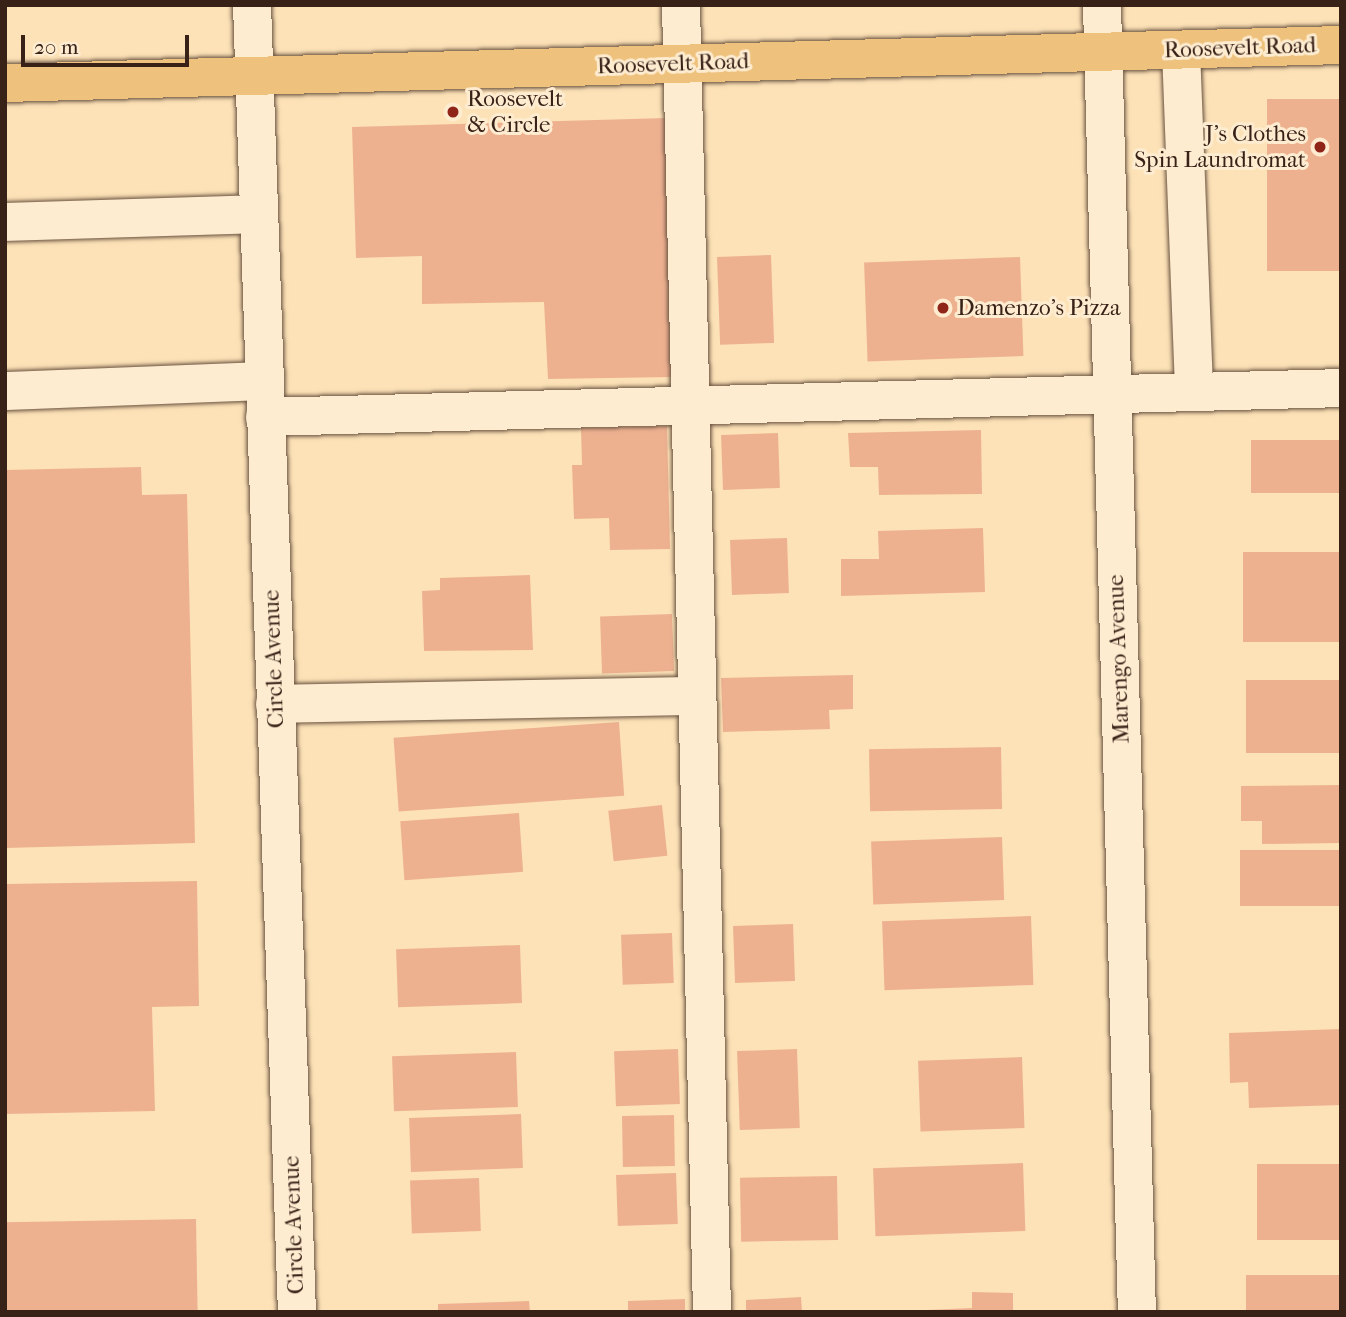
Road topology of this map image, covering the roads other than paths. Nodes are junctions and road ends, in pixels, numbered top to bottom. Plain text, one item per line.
1 (252, 5) edge
2 (681, 5) edge
3 (1102, 5) edge
4 (1341, 45) edge
5 (1181, 50) junction
6 (1103, 53) junction
7 (682, 64) junction
8 (254, 76) junction
9 (5, 82) edge
10 (259, 214) junction
11 (5, 222) edge
12 (1341, 388) edge
13 (5, 391) edge
14 (1194, 391) junction
15 (1112, 392) junction
16 (265, 399) junction
17 (688, 407) junction
18 (696, 696) junction
19 (275, 704) junction
20 (297, 1312) edge
21 (712, 1312) edge
22 (1137, 1312) edge

1 - 8 street, Circle Avenue
2 - 7 street
3 - 6 street, Marengo Avenue
4 - 5 main road, Roosevelt Road
5 - 6 main road, Roosevelt Road
5 - 14 street
6 - 7 main road, Roosevelt Road
6 - 15 street, Marengo Avenue
7 - 8 main road, Roosevelt Road
7 - 17 street
8 - 9 main road, Roosevelt Road
8 - 10 street, Circle Avenue
10 - 11 street
10 - 16 street, Circle Avenue
12 - 14 street
13 - 16 street
14 - 15 street
15 - 17 street
15 - 22 street, Marengo Avenue
16 - 17 street
16 - 19 street, Circle Avenue
17 - 18 street
18 - 19 street
18 - 21 street
19 - 20 street, Circle Avenue

